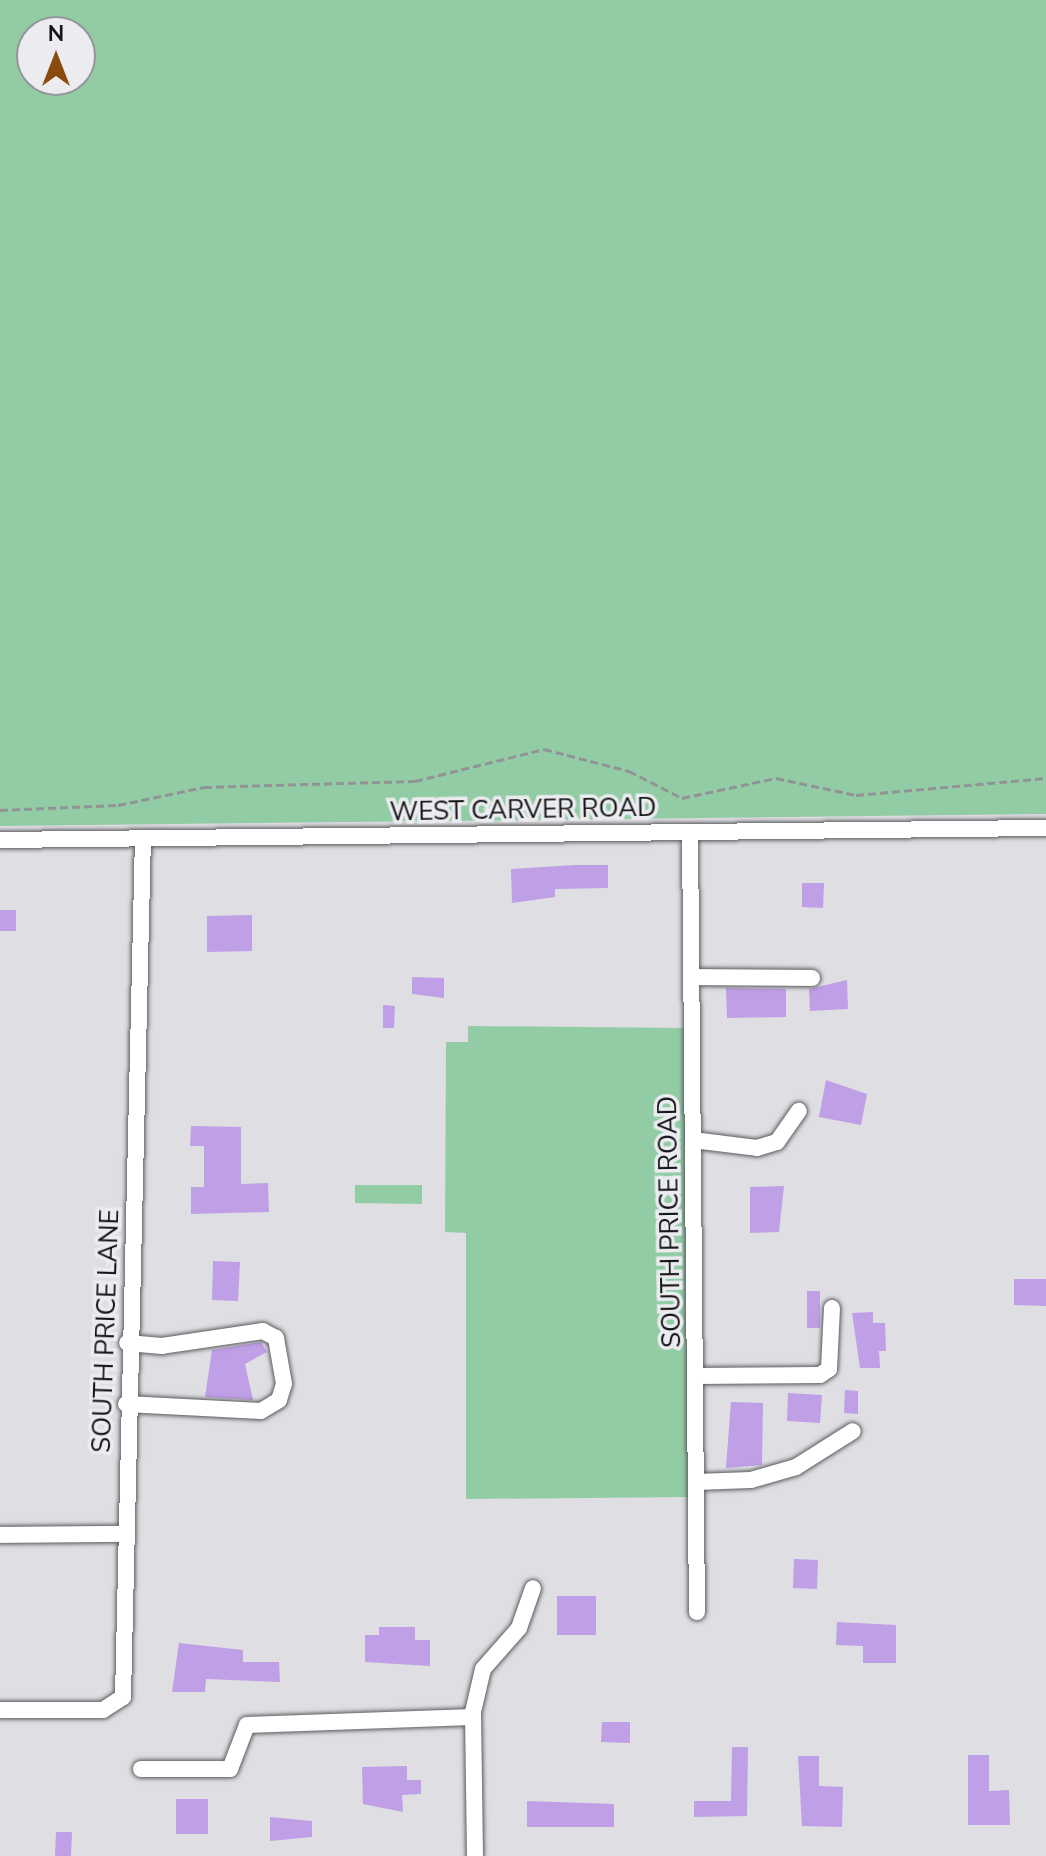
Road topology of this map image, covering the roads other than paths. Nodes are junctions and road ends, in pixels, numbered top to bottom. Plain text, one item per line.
1 (1046, 828) edge
2 (690, 832) junction
3 (0, 840) edge
4 (143, 850) junction
5 (692, 977) junction
6 (812, 978) dead end
7 (799, 1111) dead end
8 (693, 1140) junction
9 (832, 1308) dead end
10 (127, 1343) junction
11 (695, 1376) junction
12 (126, 1404) junction
13 (853, 1431) dead end
14 (696, 1482) junction
15 (126, 1534) junction
16 (0, 1535) edge
17 (533, 1588) dead end
18 (697, 1612) dead end
19 (0, 1710) edge
20 (472, 1717) junction
21 (141, 1769) dead end
22 (475, 1856) edge

1 - 2 street, WEST CARVER ROAD
2 - 4 street, WEST CARVER ROAD
2 - 5 street, SOUTH PRICE ROAD
3 - 4 street, WEST CARVER ROAD
4 - 10 street, SOUTH PRICE LANE
5 - 6 street
5 - 8 street, SOUTH PRICE ROAD
7 - 8 street
8 - 11 street, SOUTH PRICE ROAD
9 - 11 street
10 - 12 street, SOUTH PRICE LANE
10 - 12 street
11 - 14 street, SOUTH PRICE ROAD
12 - 15 street, SOUTH PRICE LANE
13 - 14 street
14 - 18 street, SOUTH PRICE ROAD
15 - 16 street
15 - 19 street, SOUTH PRICE LANE
17 - 20 street
20 - 21 street
20 - 22 street

